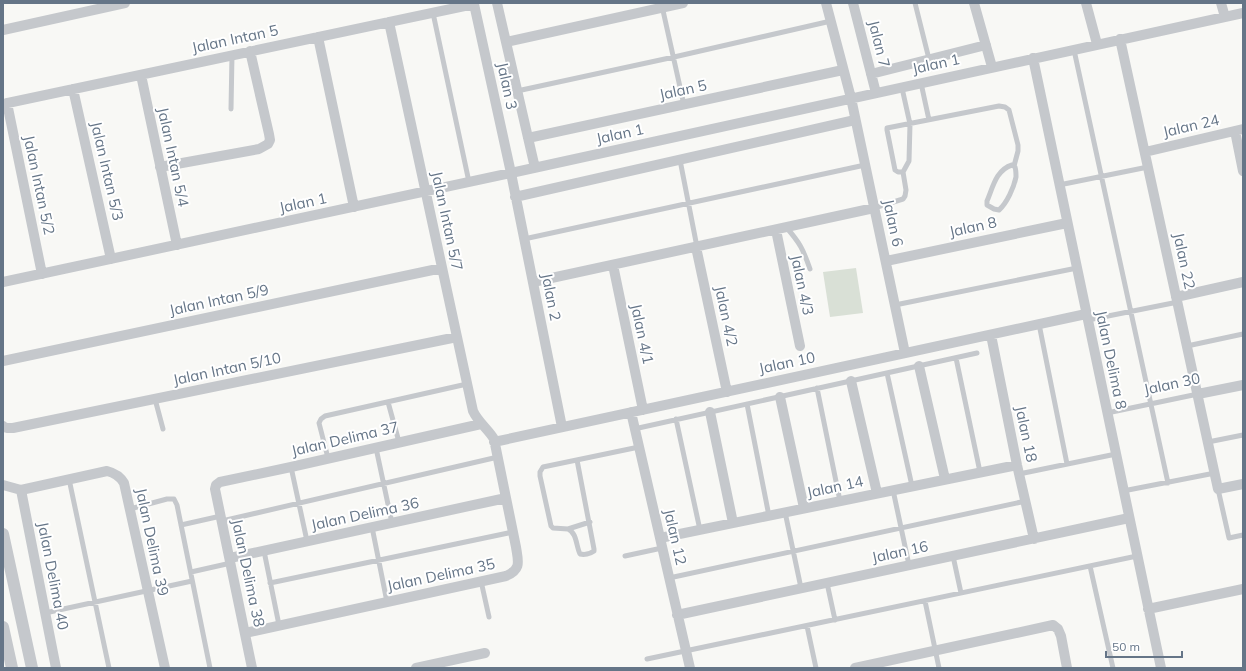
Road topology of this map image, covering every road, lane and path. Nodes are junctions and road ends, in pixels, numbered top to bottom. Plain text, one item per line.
1 (125, 3) edge
2 (497, 3) edge
3 (683, 3) edge
4 (826, 3) edge
5 (853, 3) edge
6 (914, 3) edge
7 (974, 3) edge
8 (1086, 3) edge
9 (1221, 3) edge
10 (474, 4) joint
11 (662, 5) edge
12 (433, 13) junction
13 (1243, 13) edge
14 (1225, 17) junction
15 (830, 21) junction
16 (389, 22) junction
17 (3, 30) edge
18 (318, 37) junction
19 (1120, 39) junction
20 (506, 42) junction
21 (1097, 44) junction
22 (986, 45) junction
23 (1074, 49) junction
24 (250, 51) junction
25 (232, 55) junction
26 (674, 58) junction
27 (1033, 58) junction
28 (929, 59) junction
29 (992, 67) junction
30 (844, 70) junction
31 (141, 74) junction
32 (871, 74) junction
33 (921, 83) junction
34 (902, 87) junction
35 (73, 89) junction
36 (517, 91) junction
37 (876, 93) junction
38 (851, 98) junction
39 (5, 103) edge
40 (684, 105) junction
41 (231, 109) dead end
42 (855, 120) junction
43 (929, 120) junction
44 (910, 124) junction
45 (1239, 130) edge
46 (528, 138) junction
47 (1145, 152) junction
48 (680, 160) junction
49 (865, 165) junction
50 (1014, 166) junction
51 (1148, 167) junction
52 (160, 168) junction
53 (534, 168) junction
54 (1243, 171) edge
55 (903, 172) junction
56 (511, 174) junction
57 (1101, 176) junction
58 (469, 182) junction
59 (1059, 185) junction
60 (426, 192) junction
61 (516, 197) junction
62 (689, 203) junction
63 (354, 207) junction
64 (874, 208) junction
65 (1067, 223) junction
66 (781, 228) junction
67 (524, 240) junction
68 (177, 245) junction
69 (697, 247) junction
70 (112, 259) junction
71 (886, 261) junction
72 (613, 265) junction
73 (442, 268) junction
74 (1077, 268) junction
75 (810, 269) dead end
76 (42, 274) junction
77 (3, 282) edge
78 (533, 282) junction
79 (1243, 282) edge
80 (1177, 299) junction
81 (895, 305) junction
82 (1131, 311) junction
83 (1087, 317) junction
84 (1039, 324) junction
85 (1243, 334) edge
86 (991, 335) junction
87 (457, 337) junction
88 (800, 346) dead end
89 (1187, 346) junction
90 (905, 353) junction
91 (977, 354) dead end
92 (956, 358) junction
93 (3, 361) edge
94 (920, 366) junction
95 (887, 373) junction
96 (851, 381) junction
97 (468, 384) junction
98 (1243, 385) edge
99 (816, 388) junction
100 (727, 392) junction
101 (1198, 394) junction
102 (780, 397) junction
103 (155, 399) junction
104 (388, 402) junction
105 (747, 404) junction
106 (1151, 404) junction
107 (643, 410) junction
108 (631, 412) junction
109 (710, 412) junction
110 (1107, 413) junction
111 (676, 420) junction
112 (481, 424) junction
113 (3, 426) edge
114 (562, 427) junction
115 (634, 428) junction
116 (162, 429) dead end
117 (1243, 435) edge
118 (399, 442) junction
119 (494, 442) junction
120 (1208, 442) junction
121 (639, 447) junction
122 (376, 448) junction
123 (1116, 454) junction
124 (328, 458) junction
125 (498, 458) junction
126 (577, 460) junction
127 (1067, 464) junction
128 (291, 467) junction
129 (1018, 469) junction
130 (980, 472) junction
131 (1215, 473) junction
132 (69, 479) junction
133 (945, 479) junction
134 (1168, 483) junction
135 (384, 484) junction
136 (1243, 484) edge
137 (3, 485) edge
138 (216, 485) joint
139 (912, 486) junction
140 (1218, 489) junction
141 (21, 490) junction
142 (893, 490) junction
143 (1124, 492) junction
144 (876, 494) junction
145 (506, 498) junction
146 (840, 501) junction
147 (1026, 501) junction
148 (298, 503) junction
149 (804, 508) junction
150 (130, 509) junction
151 (785, 512) junction
152 (769, 516) junction
153 (221, 518) junction
154 (1129, 518) junction
155 (590, 522) junction
156 (392, 523) junction
157 (733, 523) junction
158 (181, 525) junction
159 (372, 528) junction
160 (901, 528) junction
161 (568, 529) junction
162 (700, 530) junction
163 (513, 532) junction
164 (3, 534) edge
165 (1243, 535) edge
166 (1034, 539) junction
167 (307, 541) junction
168 (661, 543) junction
169 (264, 551) junction
170 (794, 551) junction
171 (625, 556) dead end
172 (953, 556) junction
173 (1137, 556) junction
174 (230, 560) junction
175 (378, 560) junction
176 (909, 566) junction
177 (1090, 566) junction
178 (191, 572) junction
179 (669, 578) junction
180 (192, 581) junction
181 (481, 581) junction
182 (270, 583) junction
183 (827, 583) junction
184 (801, 588) junction
185 (1243, 589) edge
186 (148, 590) junction
187 (961, 593) junction
188 (925, 601) junction
189 (95, 602) junction
190 (387, 602) junction
191 (1148, 609) junction
192 (45, 613) junction
193 (677, 615) junction
194 (489, 617) dead end
195 (835, 620) junction
196 (280, 625) junction
197 (807, 626) junction
198 (3, 627) edge
199 (245, 633) junction
200 (686, 651) junction
201 (936, 651) junction
202 (485, 653) dead end
203 (647, 659) dead end
204 (12, 668) edge
205 (32, 668) edge
206 (56, 668) edge
207 (109, 668) edge
208 (165, 668) edge
209 (210, 668) edge
210 (252, 668) edge
211 (416, 668) edge
212 (690, 668) edge
213 (816, 668) edge
214 (855, 668) edge
215 (939, 668) edge
216 (1068, 668) edge
217 (1113, 668) edge
218 (1160, 668) edge

1 - 17 street
2 - 20 street
3 - 11 street
4 - 15 street, Jalan 6
5 - 32 street, Jalan 7
6 - 28 lane
7 - 22 street
8 - 21 street
9 - 14 street
10 - 12 street, Jalan Intan 5
10 - 56 street, Jalan 3
11 - 20 street
11 - 26 lane
12 - 16 street, Jalan Intan 5
12 - 58 lane
13 - 14 street, Jalan 1
14 - 19 street, Jalan 1
15 - 26 lane
15 - 30 street, Jalan 6
16 - 18 street, Jalan Intan 5
16 - 60 street, Jalan Intan 5/7
18 - 24 street, Jalan Intan 5
18 - 63 street
19 - 21 street, Jalan 1
19 - 47 street, Jalan 22
20 - 36 street
21 - 23 street, Jalan 1
22 - 28 street
22 - 29 street
23 - 27 street, Jalan 1
23 - 57 lane
24 - 25 street, Jalan Intan 5
24 - 52 street
25 - 31 street, Jalan Intan 5
25 - 41 lane
26 - 36 lane
26 - 40 lane
27 - 29 street, Jalan 1
27 - 59 street, Jalan Delima 8
28 - 32 street
29 - 33 street, Jalan 1
30 - 38 street, Jalan 6
30 - 40 street, Jalan 5
31 - 35 street, Jalan Intan 5
31 - 52 street, Jalan Intan 5/4
32 - 37 street, Jalan 7
33 - 34 street, Jalan 1
33 - 43 lane
34 - 37 street, Jalan 1
34 - 44 lane
35 - 39 street, Jalan Intan 5
35 - 70 street, Jalan Intan 5/3
36 - 46 street
37 - 38 street, Jalan 1
38 - 42 street, Jalan 6
38 - 53 street, Jalan 1
39 - 76 street, Jalan Intan 5/2
40 - 46 street, Jalan 5
42 - 48 street
42 - 49 street, Jalan 6
43 - 44 lane
43 - 50 lane
44 - 55 lane
44 - 55 lane
45 - 47 street, Jalan 24
45 - 54 street
46 - 53 street
47 - 51 street, Jalan 22
48 - 61 street
48 - 62 lane
49 - 62 lane
49 - 64 street, Jalan 6
50 - 50 lane
51 - 57 lane
51 - 80 street, Jalan 22
52 - 68 street, Jalan Intan 5/4
53 - 56 street, Jalan 1
55 - 64 lane
56 - 58 street, Jalan 1
56 - 61 street, Jalan 2
57 - 59 lane
57 - 82 lane
58 - 60 street, Jalan 1
59 - 65 street, Jalan Delima 8
60 - 63 street, Jalan 1
60 - 73 street, Jalan Intan 5/7
61 - 67 street, Jalan 2
62 - 67 lane
62 - 69 lane
63 - 68 street, Jalan 1
64 - 66 street
64 - 71 street, Jalan 6
65 - 71 street, Jalan 8
65 - 74 street, Jalan Delima 8
66 - 69 street
66 - 75 lane
66 - 88 street, Jalan 4/3
67 - 78 street, Jalan 2
68 - 70 street, Jalan 1
69 - 72 street
69 - 100 street, Jalan 4/2
70 - 76 street, Jalan 1
71 - 81 street, Jalan 6
72 - 78 street
72 - 107 street, Jalan 4/1
73 - 87 street, Jalan Intan 5/7
73 - 93 street, Jalan Intan 5/9
74 - 81 lane
74 - 83 street, Jalan Delima 8
76 - 77 street, Jalan 1
78 - 114 street, Jalan 2
79 - 80 street
80 - 82 lane
80 - 89 street, Jalan 22
81 - 90 street, Jalan 6
82 - 83 lane
82 - 106 lane
83 - 84 street, Jalan 10
83 - 110 street, Jalan Delima 8
84 - 86 street, Jalan 10
84 - 127 lane
85 - 89 lane
86 - 90 street, Jalan 10
86 - 129 street, Jalan 18
87 - 97 street, Jalan Intan 5/7
87 - 103 street, Jalan Intan 5/10
89 - 101 street, Jalan 22
90 - 100 street, Jalan 10
91 - 92 lane
92 - 94 lane
92 - 130 lane
94 - 95 lane
94 - 133 street
95 - 96 lane
95 - 139 lane
96 - 99 lane
96 - 144 street
97 - 104 lane
97 - 112 street, Jalan Intan 5/7
98 - 101 street, Jalan 30
99 - 102 lane
99 - 146 lane
100 - 107 street, Jalan 10
101 - 106 lane, Jalan 30
101 - 120 street, Jalan 22
102 - 105 lane
102 - 149 street
103 - 113 street, Jalan Intan 5/10
103 - 116 lane
104 - 118 lane
104 - 124 lane
105 - 109 lane
105 - 152 lane
106 - 110 lane, Jalan 30
106 - 134 lane
107 - 108 street, Jalan 10
108 - 114 street, Jalan 10
108 - 115 street, Jalan 12
109 - 111 lane
109 - 157 street
110 - 123 street, Jalan Delima 8
111 - 115 lane
111 - 162 lane
112 - 118 street, Jalan Delima 37
112 - 119 street, Jalan Delima 35
114 - 119 street, Jalan 10
115 - 121 street, Jalan 12
117 - 120 lane
118 - 122 street, Jalan Delima 37
119 - 125 street, Jalan Delima 35
120 - 131 street, Jalan 22
121 - 126 lane
121 - 168 street, Jalan 12
122 - 124 street, Jalan Delima 37
122 - 135 lane
123 - 127 lane
123 - 143 street, Jalan Delima 8
124 - 128 street, Jalan Delima 37
125 - 135 lane
125 - 145 street, Jalan Delima 35
126 - 155 lane
126 - 161 lane
127 - 129 lane
128 - 138 street, Jalan Delima 37
128 - 148 lane
129 - 130 street, Jalan 14
129 - 147 street, Jalan 18
130 - 133 street, Jalan 14
131 - 134 lane
131 - 140 street, Jalan 22
132 - 141 street, Jalan Delima 39
132 - 150 street, Jalan Delima 39
132 - 189 lane
133 - 139 street, Jalan 14
134 - 143 lane
135 - 148 lane
135 - 156 lane
136 - 140 street
137 - 141 street
138 - 153 street, Jalan Delima 38
139 - 142 street, Jalan 14
140 - 165 lane
141 - 192 street, Jalan Delima 40
142 - 144 street, Jalan 14
142 - 160 lane
143 - 154 street, Jalan Delima 8
144 - 146 street, Jalan 14
145 - 156 street, Jalan Delima 36
145 - 163 street, Jalan Delima 35
146 - 149 street, Jalan 14
147 - 160 lane
147 - 166 street, Jalan 18
148 - 153 lane
148 - 167 lane
149 - 151 street, Jalan 14
150 - 158 lane
150 - 186 street, Jalan Delima 39
151 - 152 street, Jalan 14
151 - 170 lane
152 - 157 street, Jalan 14
153 - 158 lane
153 - 174 street, Jalan Delima 38
154 - 166 street, Jalan 16
154 - 173 street, Jalan Delima 8
155 - 161 lane
155 - 161 lane
156 - 159 street, Jalan Delima 36
157 - 162 street, Jalan 14
158 - 178 lane
159 - 167 street, Jalan Delima 36
159 - 175 lane
160 - 170 lane
160 - 176 lane
162 - 168 street, Jalan 14
163 - 175 lane
163 - 181 street, Jalan Delima 35
164 - 205 street
166 - 172 street, Jalan 16
167 - 169 street, Jalan Delima 36
168 - 171 lane
168 - 179 street, Jalan 12
169 - 174 street, Jalan Delima 36
169 - 182 lane
170 - 179 lane
170 - 184 lane
172 - 176 street, Jalan 16
172 - 187 lane
173 - 177 lane
173 - 191 street, Jalan Delima 8
174 - 178 lane
174 - 199 street, Jalan Delima 38
175 - 182 lane
175 - 190 lane
176 - 183 street, Jalan 16
177 - 187 lane
177 - 217 lane
178 - 180 lane
179 - 193 street, Jalan 12
180 - 186 lane
180 - 209 lane
181 - 190 street, Jalan Delima 35
181 - 194 lane
182 - 196 lane
183 - 184 street, Jalan 16
183 - 195 lane
184 - 193 street, Jalan 16
185 - 191 street
186 - 189 lane
186 - 208 street, Jalan Delima 39
187 - 188 lane
188 - 195 lane
188 - 201 lane
189 - 192 lane
189 - 207 lane
190 - 196 street, Jalan Delima 35
191 - 218 street, Jalan Delima 8
192 - 206 street, Jalan Delima 40
193 - 200 street, Jalan 12
195 - 197 lane
196 - 199 street, Jalan Delima 35
197 - 200 lane
197 - 213 lane
198 - 204 street
199 - 210 street, Jalan Delima 38
200 - 203 lane
200 - 212 street, Jalan 12
201 - 214 street
201 - 215 lane
201 - 216 street
202 - 211 street

